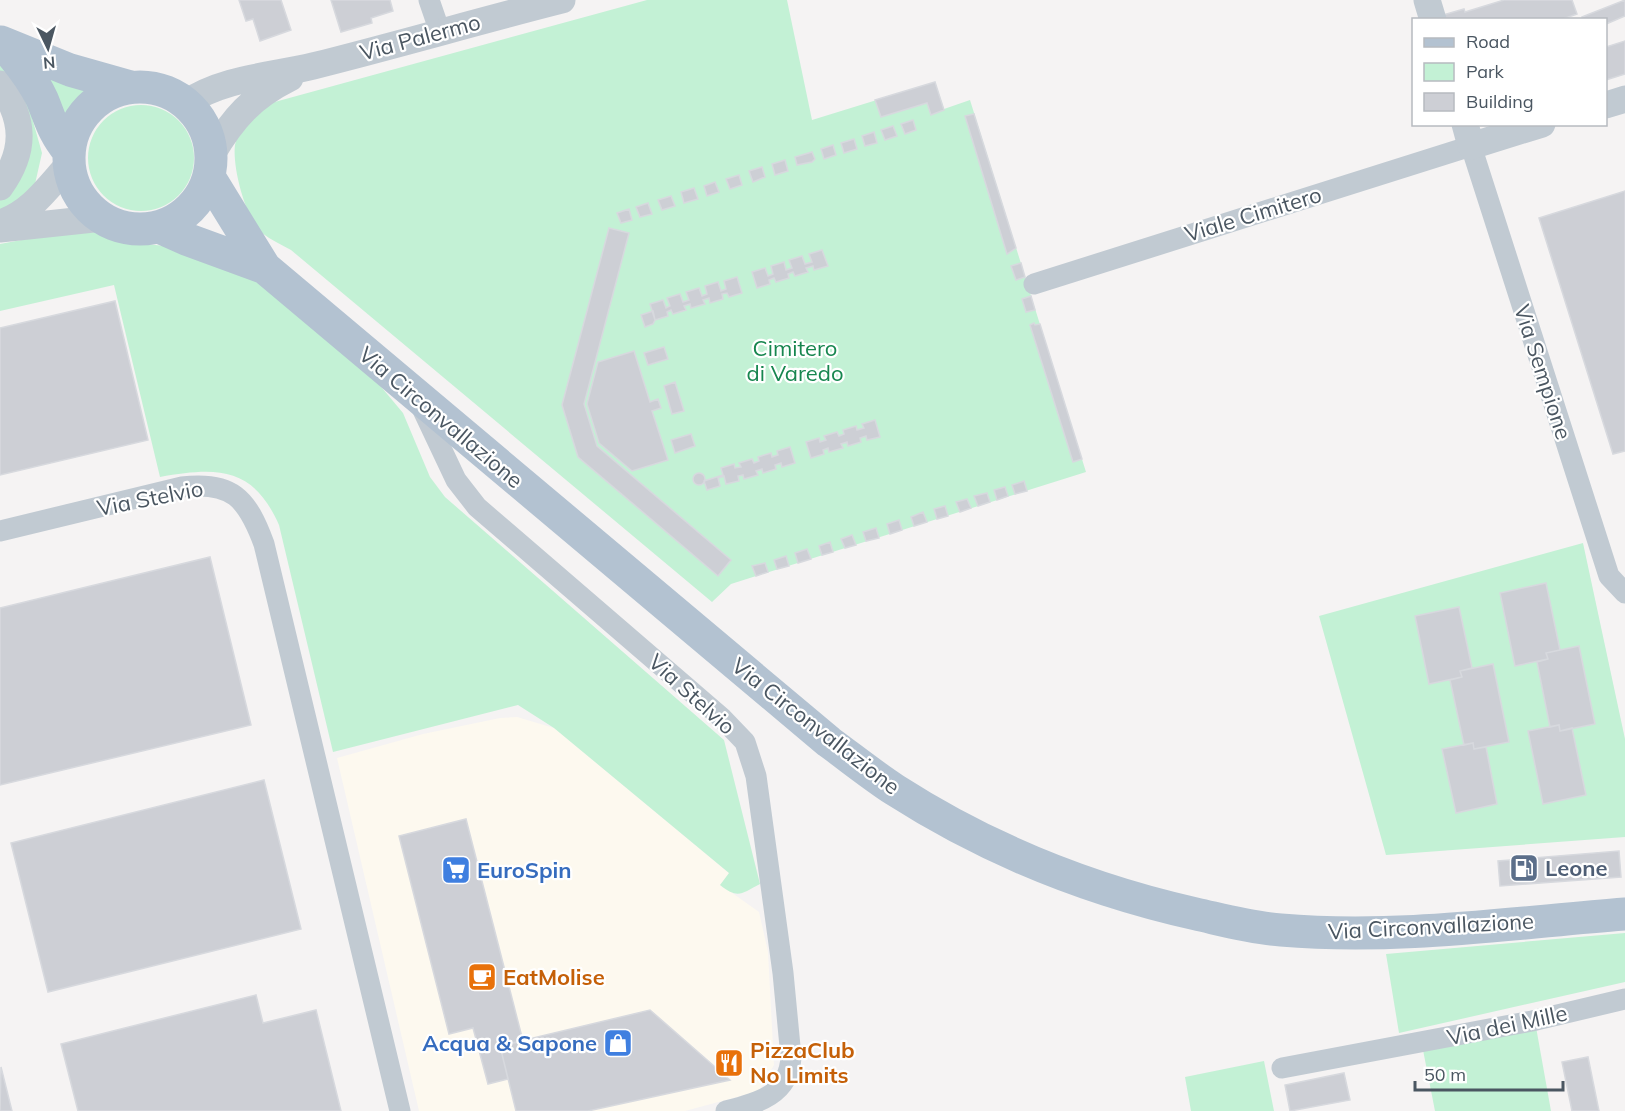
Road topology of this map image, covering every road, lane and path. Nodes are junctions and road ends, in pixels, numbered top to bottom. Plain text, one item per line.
1 (429, 0) edge
2 (562, 0) edge
3 (1427, 0) edge
4 (1432, 18) edge
5 (440, 32) junction
6 (0, 42) edge
7 (312, 66) junction
8 (0, 84) edge
9 (130, 87) junction
10 (1625, 99) edge
11 (186, 102) junction
12 (1607, 104) edge
13 (1529, 126) edge
14 (1468, 135) edge
15 (69, 158) junction
16 (211, 165) junction
17 (0, 187) edge
18 (103, 218) junction
19 (0, 223) edge
20 (159, 226) junction
21 (0, 229) edge
22 (265, 267) junction
23 (1034, 284) dead end
24 (417, 397) junction
25 (0, 531) edge
26 (1625, 593) edge
27 (1625, 914) edge
28 (1625, 999) edge
29 (1282, 1068) dead end
30 (400, 1111) edge
31 (726, 1111) edge

1 - 5 street
2 - 5 street, Via Palermo
3 - 4 street
5 - 7 street, Via Palermo
6 - 9 main road
6 - 15 main road
7 - 11 street, Via Palermo
7 - 16 street, Via Palermo
8 - 17 street
9 - 11 main road
9 - 15 main road
10 - 12 street
11 - 16 main road
13 - 14 street
14 - 23 street, Viale Cimitero
14 - 26 street, Via Sempione
15 - 18 main road
15 - 19 street
16 - 20 main road
16 - 22 main road, Via Circonvallazione
18 - 20 main road
18 - 21 street
20 - 22 main road, Via Circonvallazione
22 - 24 main road, Via Circonvallazione
24 - 27 main road, Via Circonvallazione
24 - 31 street, Via Stelvio
25 - 30 street, Via Stelvio
28 - 29 street, Via dei Mille

